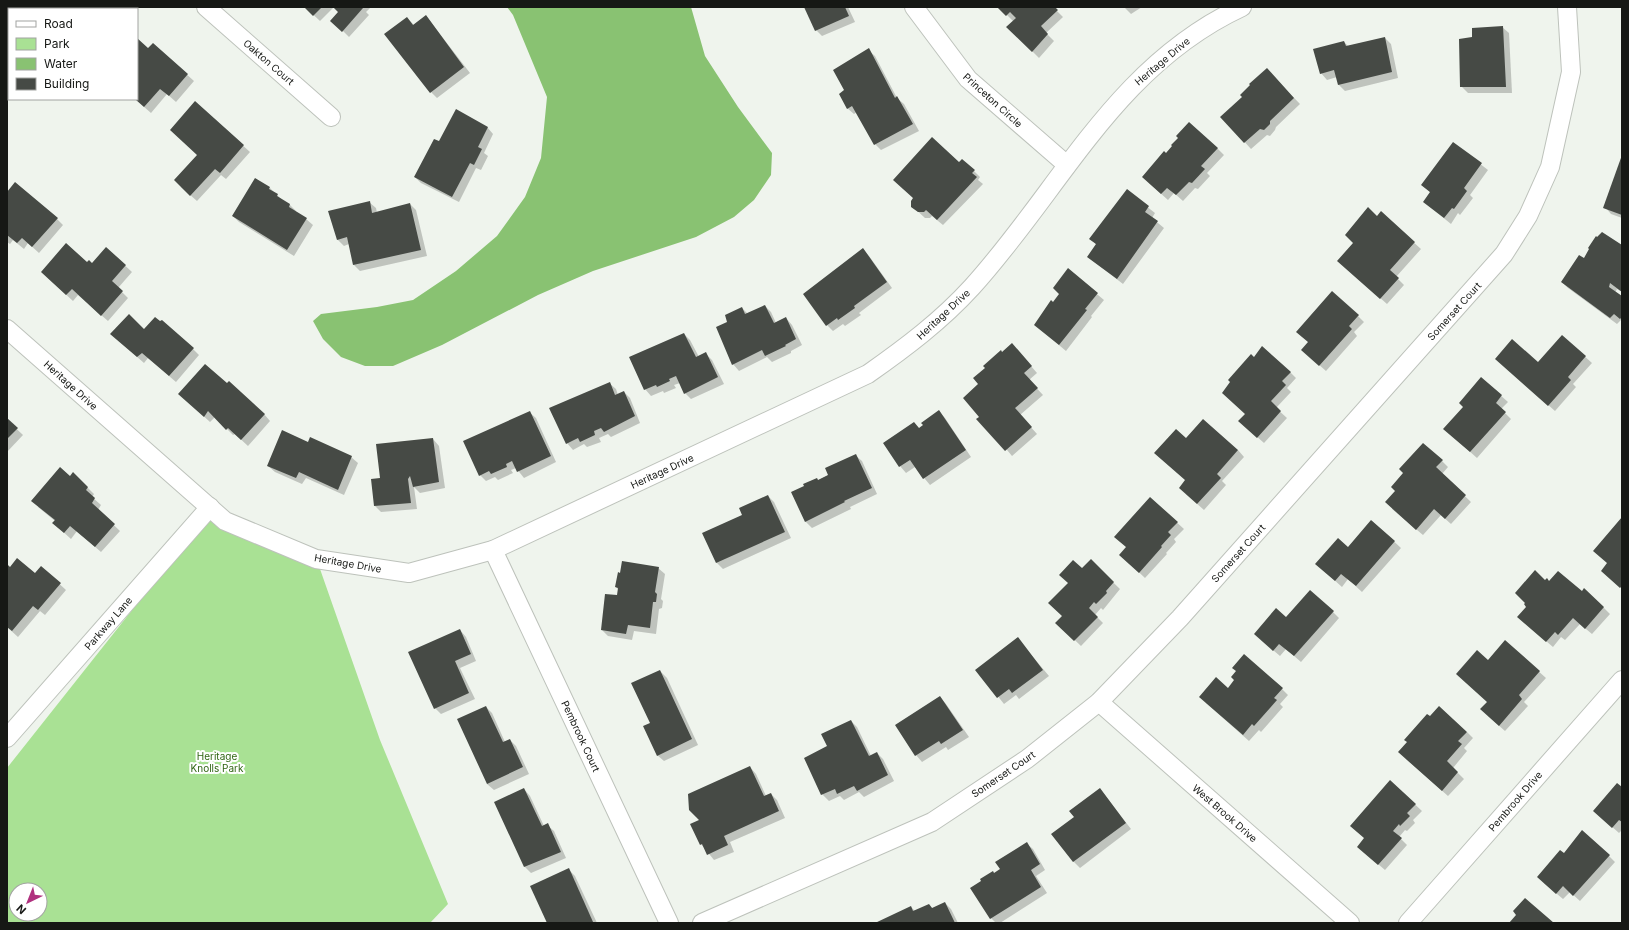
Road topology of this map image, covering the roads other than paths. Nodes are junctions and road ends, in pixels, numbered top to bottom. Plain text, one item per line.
1 (206, 7) edge
2 (914, 7) edge
3 (1242, 7) edge
4 (1568, 7) edge
5 (331, 117) dead end
6 (1067, 165) junction
7 (7, 329) edge
8 (210, 507) junction
9 (493, 550) junction
10 (1622, 680) edge
11 (1100, 702) junction
12 (7, 738) edge
13 (669, 923) edge
14 (702, 923) edge
15 (1350, 923) edge
16 (1408, 923) edge

1 - 5 street, Oakton Court
2 - 6 street, Princeton Circle
3 - 6 street, Heritage Drive
4 - 11 street, Somerset Court
6 - 9 street, Heritage Drive
7 - 8 street, Heritage Drive
8 - 9 street, Heritage Drive
8 - 12 street, Parkway Lane
9 - 13 street, Pembrook Court
10 - 16 street, Pembrook Drive
11 - 14 street, Somerset Court
11 - 15 street, West Brook Drive

